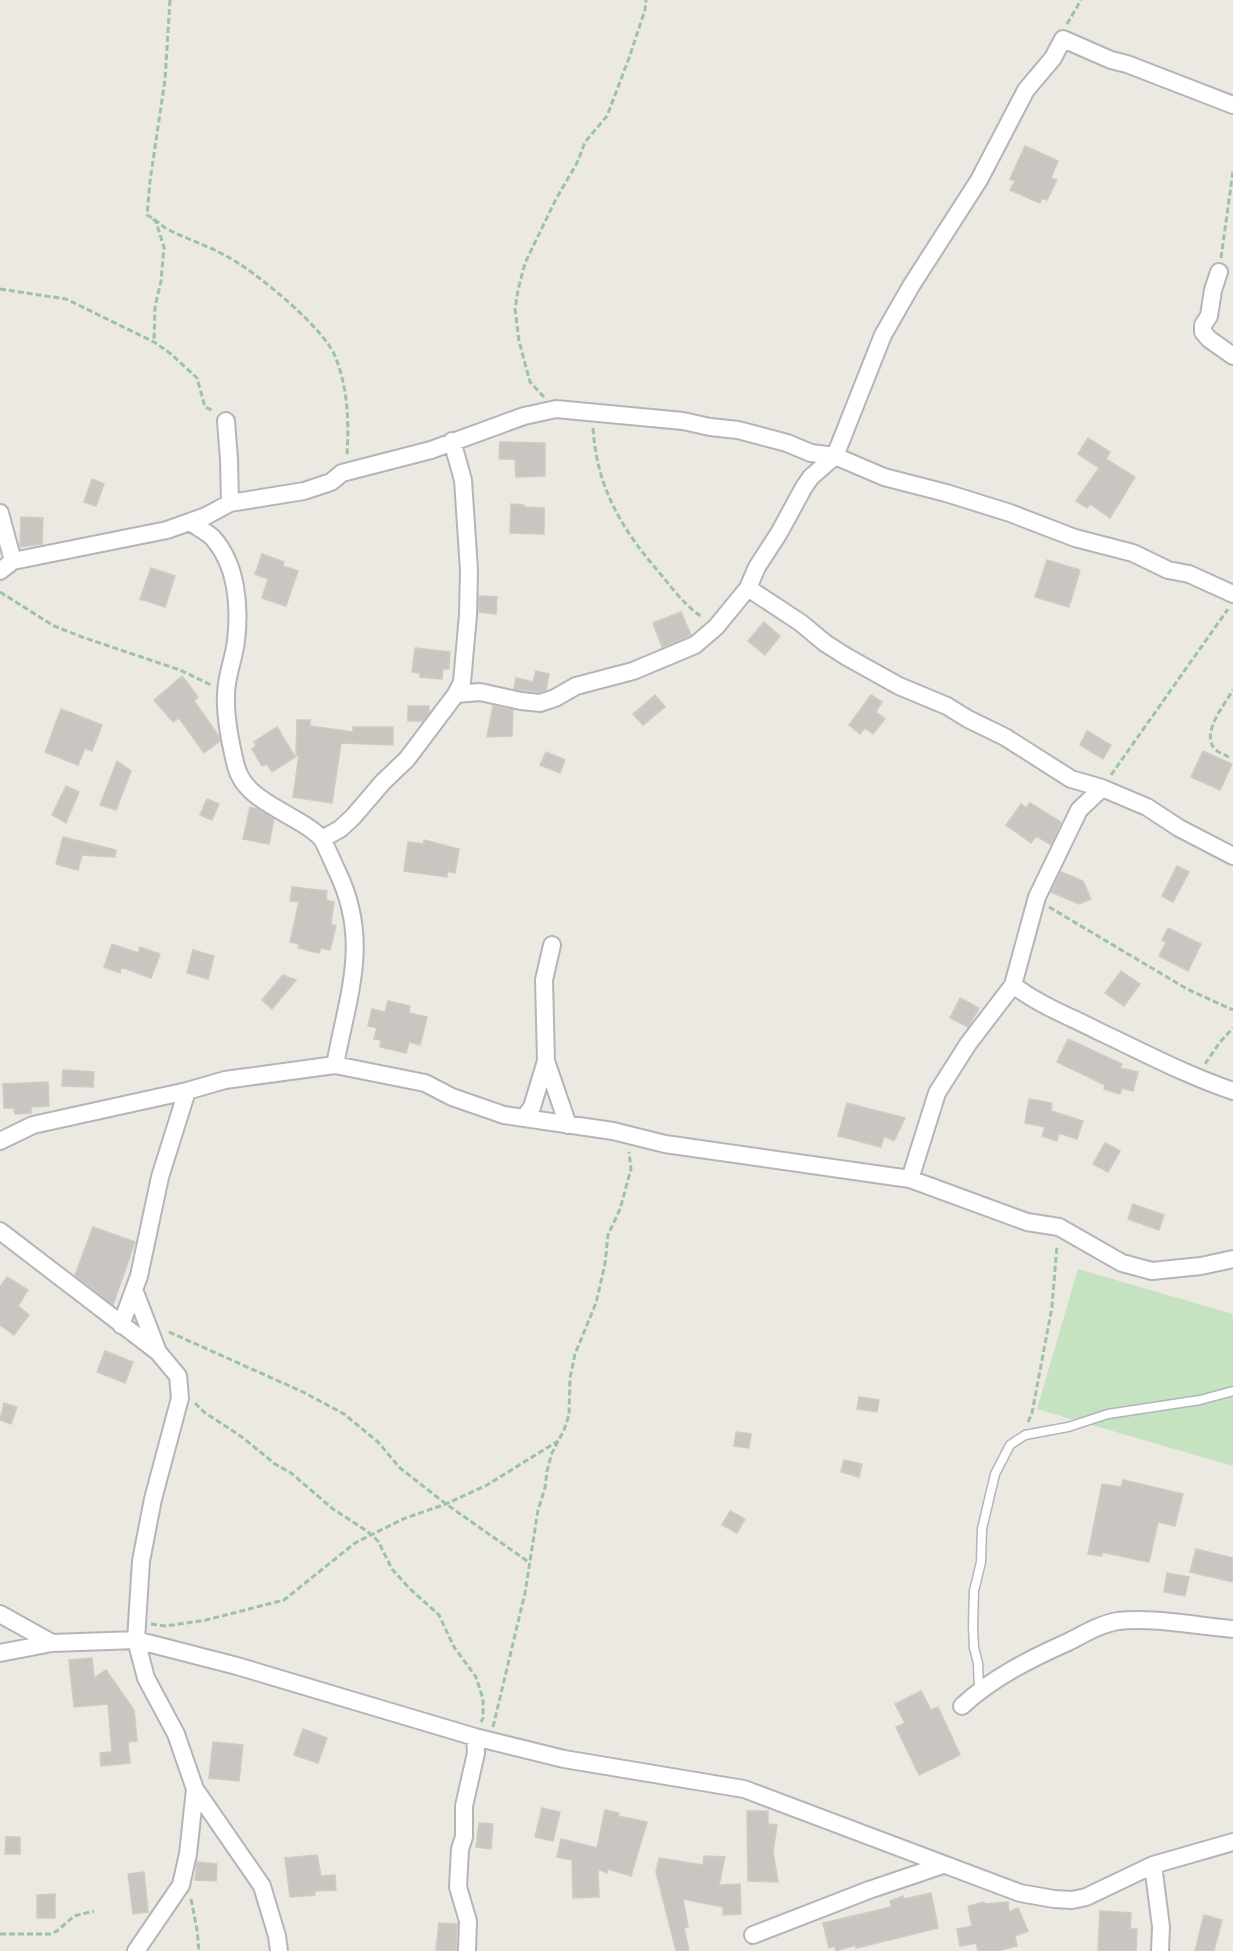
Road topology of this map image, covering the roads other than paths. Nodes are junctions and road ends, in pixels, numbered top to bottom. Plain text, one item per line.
1 (1233, 105) edge
2 (1219, 272) road end
3 (1233, 356) edge
4 (226, 421) road end
5 (452, 441) junction
6 (835, 456) junction
7 (230, 503) junction
8 (0, 513) edge
9 (206, 516) junction
10 (190, 522) junction
11 (212, 537) junction
12 (6, 566) edge
13 (748, 588) junction
14 (1233, 594) edge
15 (456, 694) junction
16 (1101, 788) junction
17 (322, 839) junction
18 (1233, 856) edge
19 (552, 945) dead end
20 (1013, 986) junction
21 (546, 1061) junction
22 (335, 1065) junction
23 (187, 1091) junction
24 (1233, 1091) edge
25 (524, 1118) junction
26 (568, 1125) junction
27 (0, 1141) edge
28 (910, 1179) junction
29 (0, 1231) edge
30 (1233, 1259) edge
31 (135, 1292) junction
32 (121, 1325) junction
33 (158, 1352) junction
34 (1233, 1391) edge
35 (0, 1614) edge
36 (1233, 1629) edge
37 (137, 1632) junction
38 (52, 1643) junction
39 (0, 1653) edge
40 (979, 1690) junction
41 (962, 1706) dead end
42 (482, 1739) junction
43 (195, 1789) junction
44 (1233, 1842) edge
45 (941, 1863) junction
46 (1154, 1865) junction
47 (753, 1935) dead end
48 (136, 1951) edge
49 (279, 1951) edge
50 (467, 1951) edge
51 (1160, 1951) edge

1 - 6 street
2 - 3 street
4 - 7 street
5 - 6 street
5 - 7 street
5 - 15 street
6 - 13 street
6 - 14 street
7 - 9 street
8 - 12 street
9 - 10 street
9 - 11 street
10 - 11 street
10 - 12 street
11 - 17 street
13 - 15 street
13 - 16 street
15 - 17 street
16 - 18 street
16 - 20 street
17 - 22 street
19 - 21 street
20 - 24 street
20 - 28 street
21 - 25 street
21 - 26 street
22 - 23 street
22 - 25 street
23 - 27 street
23 - 31 street
25 - 26 street
26 - 28 street
28 - 30 street
29 - 32 street
31 - 32 street
31 - 33 street
32 - 33 street
33 - 37 street
34 - 40 lane
35 - 38 street
36 - 40 street
37 - 38 street
37 - 42 street
37 - 43 street
38 - 39 street
40 - 41 street
42 - 45 street
42 - 50 street
43 - 48 street
43 - 49 street
44 - 46 street
45 - 46 street
45 - 47 street
46 - 51 street

